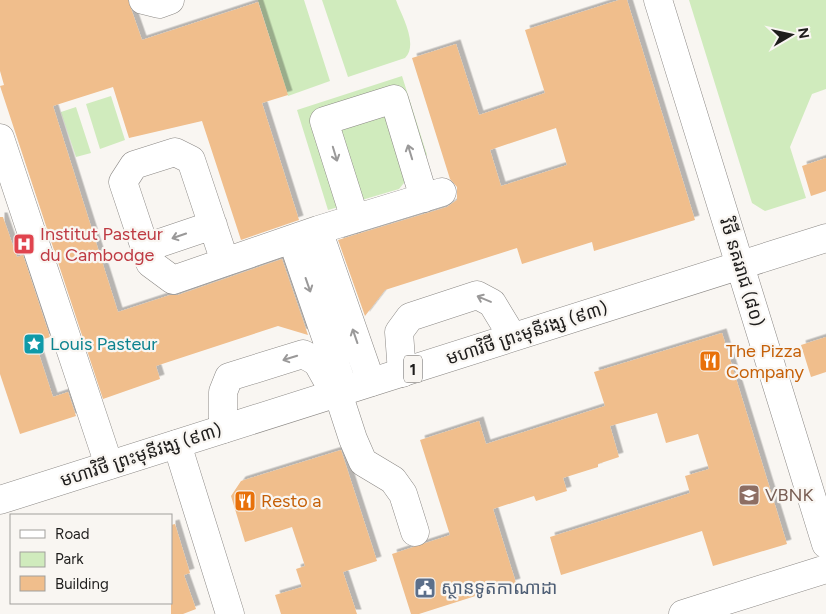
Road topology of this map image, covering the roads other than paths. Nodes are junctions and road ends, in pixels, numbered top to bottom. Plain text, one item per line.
1 (143, 0) edge
2 (170, 0) edge
3 (658, 0) edge
4 (0, 138) edge
5 (355, 218) junction
6 (213, 225) junction
7 (318, 230) junction
8 (826, 238) edge
9 (292, 239) junction
10 (145, 248) junction
11 (224, 262) junction
12 (740, 266) junction
13 (512, 336) junction
14 (402, 373) junction
15 (371, 382) junction
16 (339, 393) junction
17 (223, 429) junction
18 (177, 444) junction
19 (109, 465) junction
20 (0, 500) edge
21 (415, 532) dead end
22 (826, 544) edge
23 (826, 569) edge
24 (230, 614) edge
25 (683, 614) edge

1 - 2 main road
3 - 12 main road, វិថី នគររាជ (៨០)
4 - 19 main road
5 -> 5 main road
5 - 7 main road
6 -> 10 main road
6 - 10 main road
6 - 11 main road
7 - 9 main road
15 -> 7 main road
8 - 12 main road, មហាវិថី ព្រះមុនីវង្ស (៩៣) / 1
9 - 11 main road
9 -> 16 main road
10 - 11 main road
12 - 13 main road, មហាវិថី ព្រះមុនីវង្ស (៩៣) / 1
12 - 22 main road, វិថី នគររាជ (៨០)
13 - 14 main road, មហាវិថី ព្រះមុនីវង្ស (៩៣) / 1
13 -> 14 main road
14 - 15 main road, មហាវិថី ព្រះមុនីវង្ស (៩៣) / 1
15 - 16 main road, មហាវិថី ព្រះមុនីវង្ស (៩៣) / 1
16 - 17 main road, មហាវិថី ព្រះមុនីវង្ស (៩៣) / 1
16 -> 17 main road
16 - 21 main road
17 - 18 main road, មហាវិថី ព្រះមុនីវង្ស (៩៣) / 1
18 - 19 main road, មហាវិថី ព្រះមុនីវង្ស (៩៣) / 1
18 - 24 main road
19 - 20 main road, មហាវិថី ព្រះមុនីវង្ស (៩៣) / 1
23 - 25 main road

